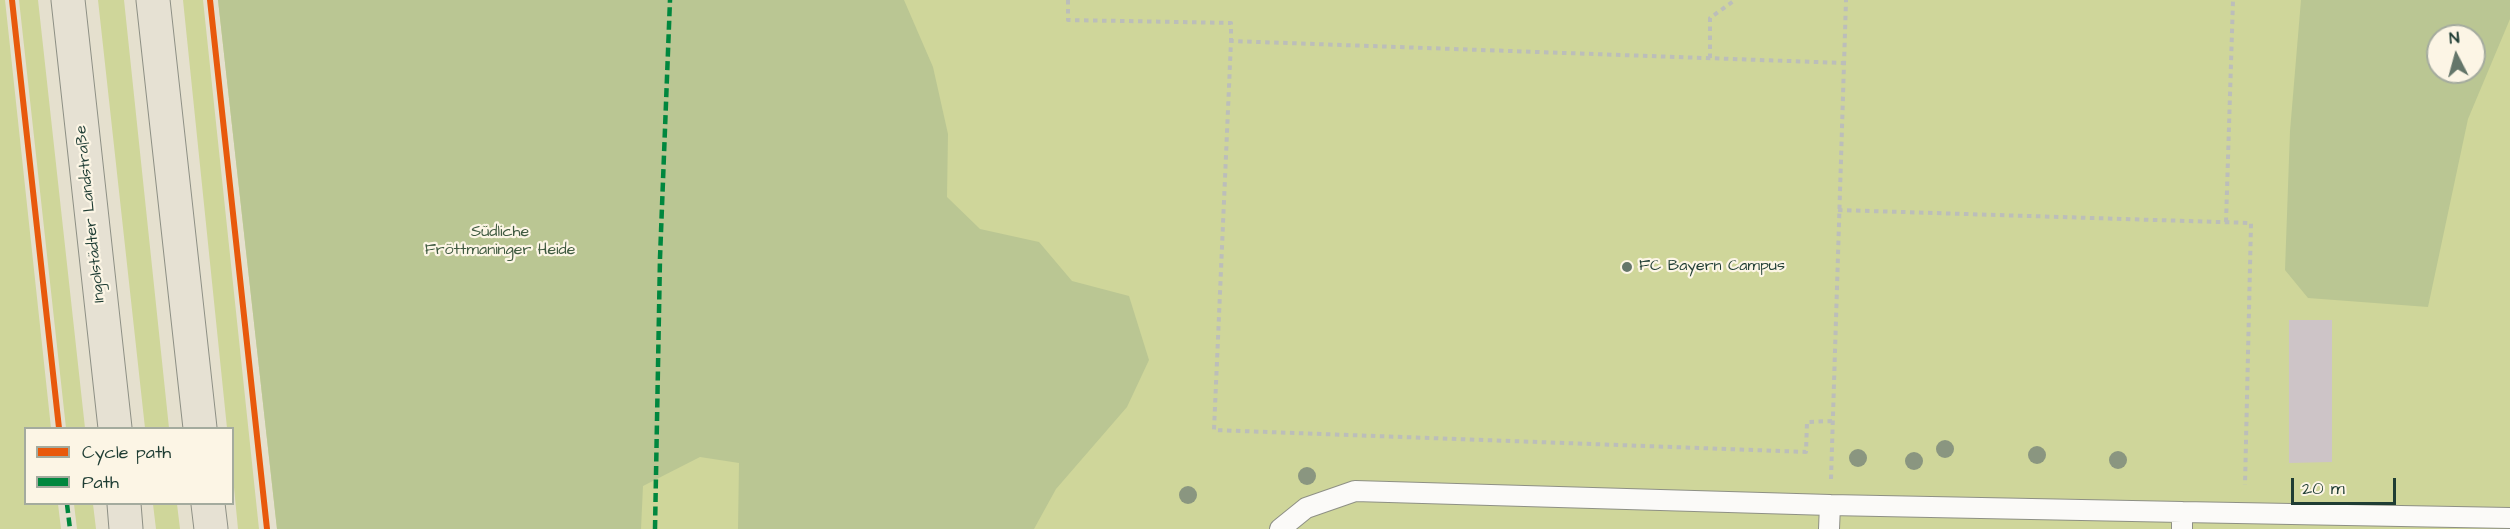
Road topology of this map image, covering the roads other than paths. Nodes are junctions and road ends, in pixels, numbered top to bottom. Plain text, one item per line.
1 (68, 0) edge
2 (153, 0) edge
3 (115, 427) edge
4 (200, 427) edge
5 (1830, 505) junction
6 (2510, 518) edge
7 (2182, 520) edge
8 (1280, 529) edge
9 (1829, 529) edge

1 - 3 main road, Ingolstädter Landstraße
2 - 4 main road
5 - 7 lane
5 - 8 lane
5 - 9 lane
6 - 7 lane

